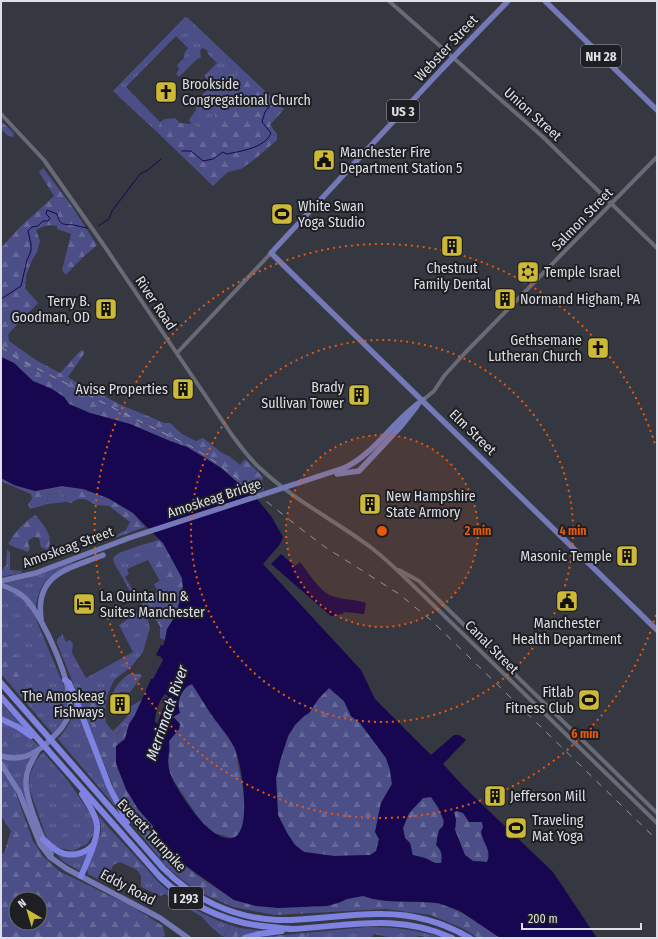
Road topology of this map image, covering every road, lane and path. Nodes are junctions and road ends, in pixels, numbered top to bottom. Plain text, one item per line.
1 (389, 1) edge
2 (508, 1) edge
3 (545, 1) edge
4 (453, 58) junction
5 (657, 110) edge
6 (1, 114) edge
7 (657, 157) edge
8 (612, 204) junction
9 (657, 248) edge
10 (271, 253) junction
11 (177, 353) junction
12 (423, 400) junction
13 (323, 476) junction
14 (298, 499) joint
15 (142, 533) joint
16 (103, 555) dead end
17 (397, 569) junction
18 (1, 581) edge
19 (1, 585) edge
20 (42, 621) junction
21 (657, 630) edge
22 (65, 680) junction
23 (1, 683) edge
24 (1, 696) edge
25 (1, 720) edge
26 (47, 749) junction
27 (38, 750) junction
28 (1, 756) edge
29 (1, 764) edge
30 (72, 778) junction
31 (657, 813) edge
32 (657, 824) edge
33 (132, 832) junction
34 (43, 839) junction
35 (94, 843) junction
36 (56, 861) junction
37 (81, 876) junction
38 (291, 929) junction
39 (188, 938) edge
40 (245, 938) edge
41 (452, 938) edge
42 (470, 938) edge

1 - 4 street, Union Street
2 - 4 main road, Webster Street / US 3
3 - 5 main road, NH 28
4 - 8 street, Union Street
4 - 10 main road, Webster Street / US 3
6 - 11 street, River Road
7 - 8 street, Salmon Street
8 - 9 street, Union Street
8 - 12 street, Salmon Street
10 - 11 street
10 - 12 main road, Elm Street
11 - 14 street, River Road
12 - 13 main road
12 - 13 main road
12 - 21 main road, Elm Street
13 - 15 main road, Amoskeag Bridge
14 - 17 street, Canal Street
15 - 18 main road, Amoskeag Street
16 - 20 main road, Amoskeag Street
17 - 31 street, Canal Street
17 - 32 street, Canal Street
19 - 20 main road
20 - 22 main road
22 - 27 main road
22 - 33 highway
23 - 33 highway, Everett Turnpike / I 293
24 - 26 highway, Everett Turnpike / I 293
25 - 26 highway
26 - 30 highway, Everett Turnpike / I 293
27 - 28 main road
27 - 34 main road, Eddy Road
29 - 36 main road, Eddy Road
30 - 35 highway
30 - 38 highway, Everett Turnpike / I 293
33 - 42 highway, Everett Turnpike / I 293
34 - 35 highway
34 - 36 main road, Eddy Road
35 - 37 highway
36 - 37 main road, Eddy Road
37 - 39 main road, Eddy Road
38 - 40 highway
38 - 41 highway, Everett Turnpike / I 293

